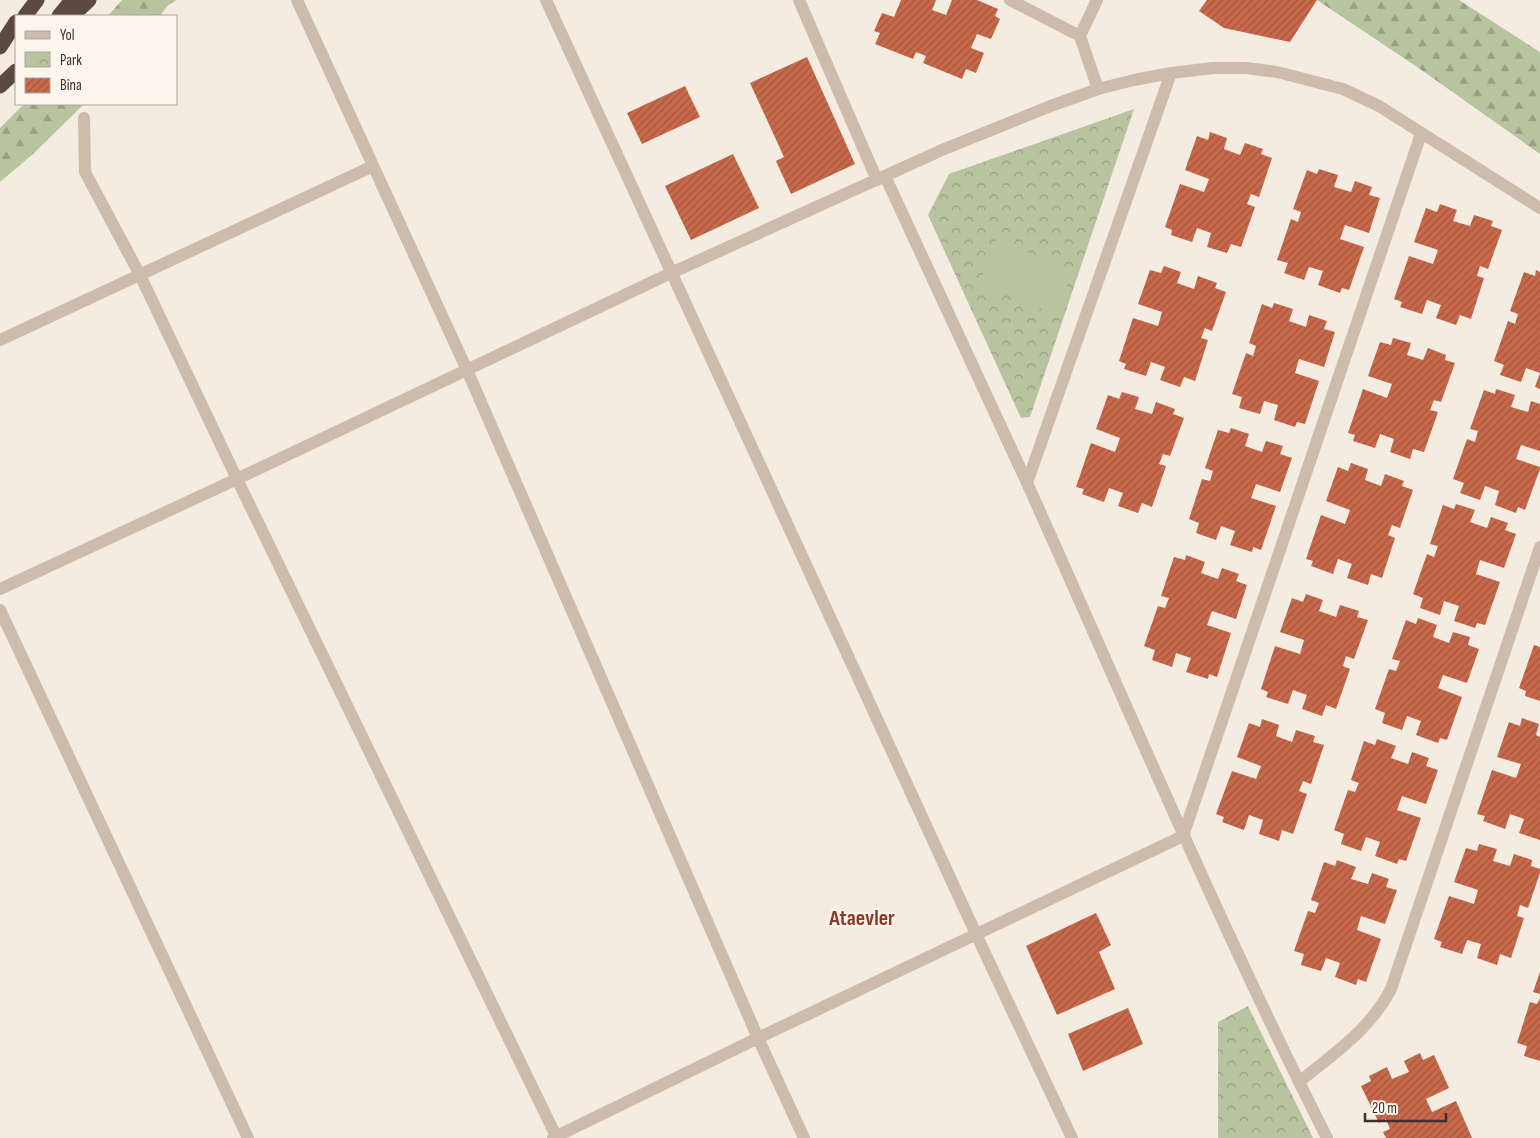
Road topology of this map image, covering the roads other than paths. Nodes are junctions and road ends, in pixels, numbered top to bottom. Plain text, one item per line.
1 (31, 0) edge
2 (37, 0) edge
3 (72, 0) edge
4 (89, 0) edge
5 (297, 0) edge
6 (546, 0) edge
7 (800, 0) edge
8 (1010, 0) edge
9 (1098, 0) edge
10 (21, 15) edge
11 (26, 15) edge
12 (60, 15) edge
13 (73, 15) edge
14 (15, 24) edge
15 (15, 28) edge
16 (1080, 36) junction
17 (0, 48) edge
18 (1171, 73) junction
19 (1098, 90) junction
20 (84, 118) dead end
21 (1421, 134) junction
22 (373, 166) junction
23 (881, 178) junction
24 (1540, 208) edge
25 (671, 273) junction
26 (140, 275) junction
27 (0, 340) edge
28 (467, 370) junction
29 (237, 479) junction
30 (1027, 483) junction
31 (1540, 548) edge
32 (0, 589) edge
33 (0, 610) edge
34 (1183, 836) junction
35 (976, 934) junction
36 (758, 1038) junction
37 (1299, 1082) junction
38 (248, 1138) edge
39 (555, 1138) edge
40 (804, 1138) edge
41 (1072, 1138) edge
42 (1327, 1138) edge

1 - 10 highway
2 - 11 highway
3 - 12 highway
4 - 13 highway
5 - 22 street
6 - 25 street
7 - 23 street
8 - 16 street
9 - 16 street
14 - 17 highway
15 - 17 highway
16 - 19 street
18 - 19 street
18 - 21 street
18 - 30 street
19 - 23 street
20 - 26 street
21 - 24 street
21 - 34 street
22 - 26 street
22 - 28 street
23 - 25 street
23 - 30 street
25 - 28 street
25 - 35 street
26 - 27 street
26 - 29 street
28 - 29 street
28 - 36 street
29 - 32 street
29 - 39 street
30 - 34 street
31 - 37 street
33 - 38 street
34 - 35 street
34 - 37 street
35 - 36 street
35 - 41 street
36 - 39 street
36 - 40 street
37 - 42 street

